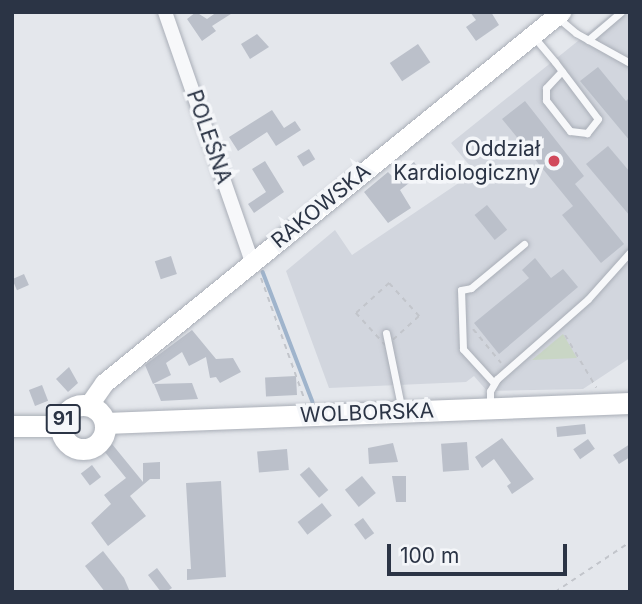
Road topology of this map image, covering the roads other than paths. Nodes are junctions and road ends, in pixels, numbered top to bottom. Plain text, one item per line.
1 (165, 12) edge
2 (621, 12) edge
3 (559, 13) edge
4 (533, 35) junction
5 (588, 40) junction
6 (630, 62) edge
7 (562, 71) junction
8 (524, 244) dead end
9 (630, 252) edge
10 (253, 262) junction
11 (386, 333) dead end
12 (494, 383) junction
13 (630, 403) edge
14 (88, 406) junction
15 (490, 408) junction
16 (402, 411) junction
17 (105, 424) junction
18 (12, 426) edge
19 (61, 426) junction

1 - 10 street, POLEŚNA
2 - 5 lane
3 - 4 main road, RAKOWSKA / 91
3 - 5 lane
4 - 7 lane
4 - 10 main road, RAKOWSKA / 91
5 - 6 lane
7 - 7 lane
8 - 12 lane
9 - 12 lane
10 - 14 main road, RAKOWSKA / 91
11 - 16 lane
12 - 15 lane
13 - 15 main road, WOLBORSKA
14 - 17 main road, 91
14 - 19 main road, 91
15 - 16 main road, WOLBORSKA
16 - 17 main road, WOLBORSKA
17 - 19 main road, 91
18 - 19 main road, 91

